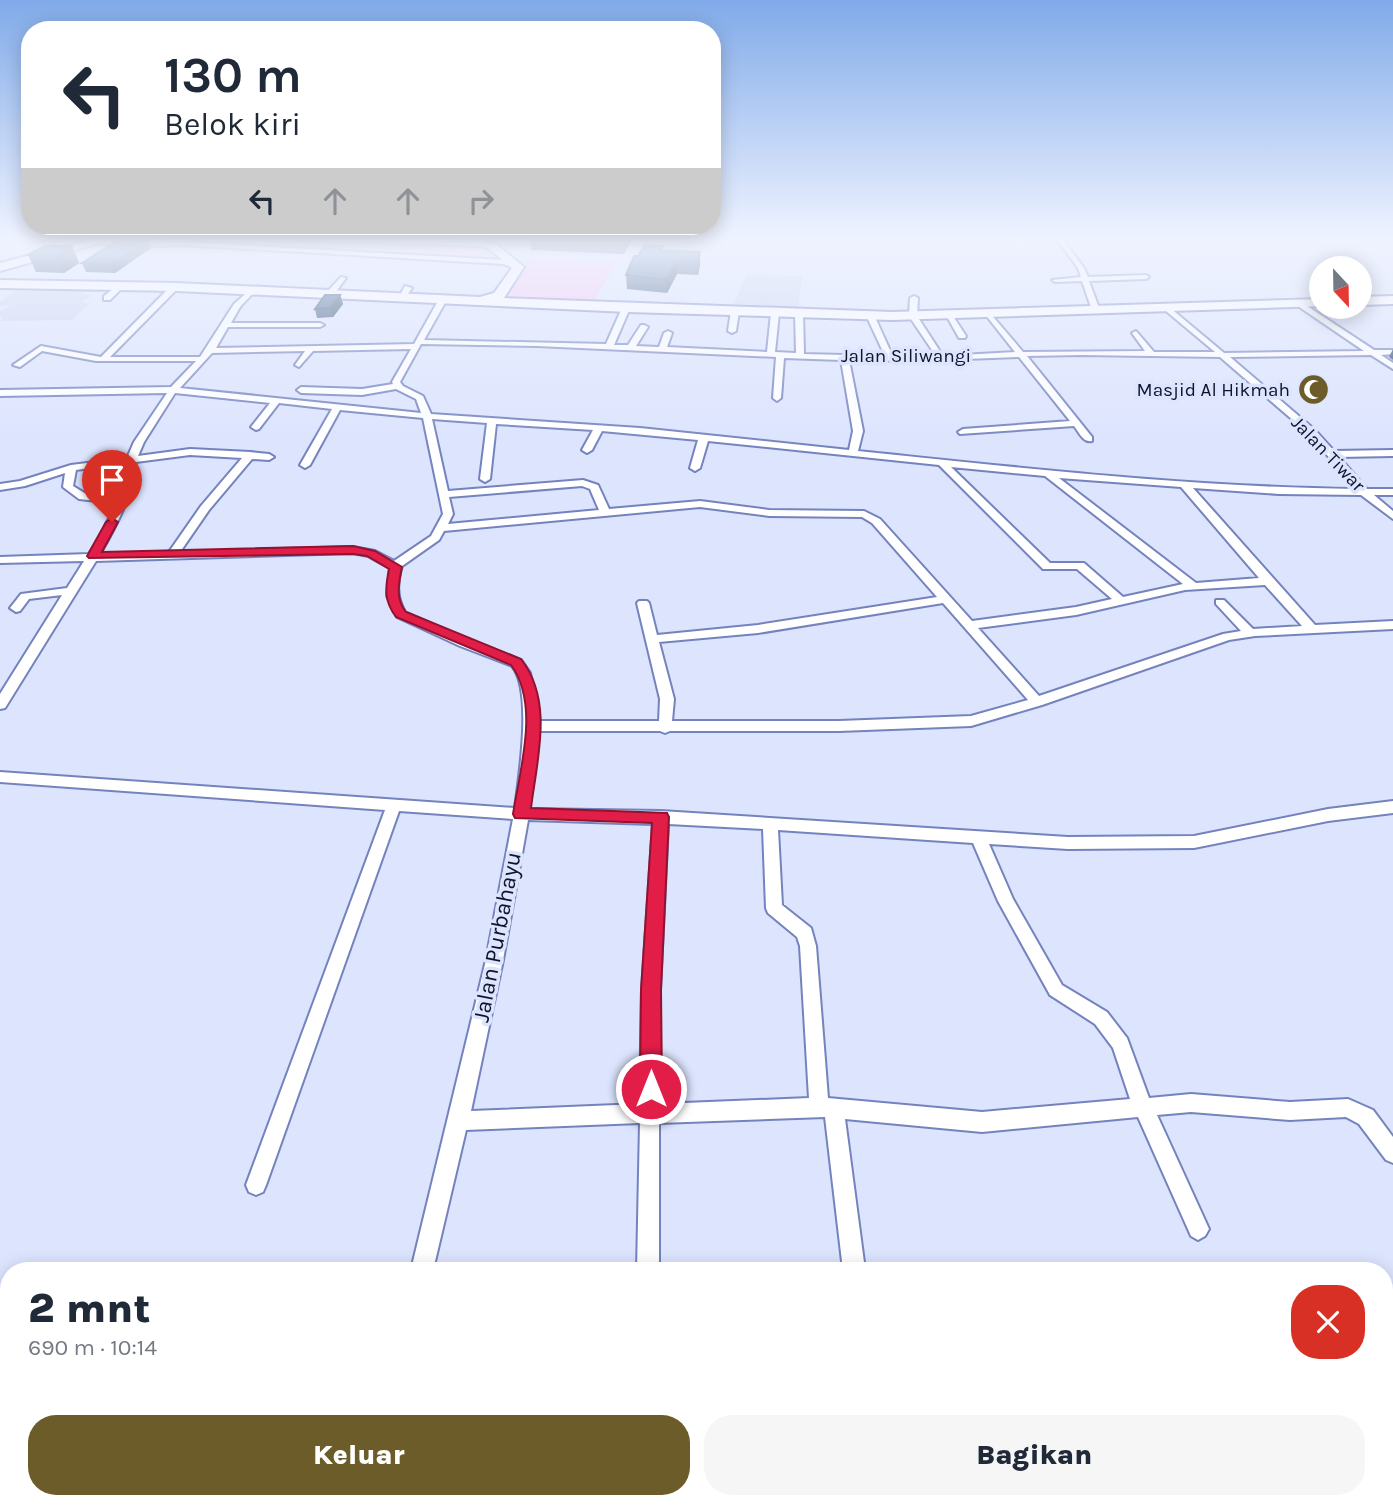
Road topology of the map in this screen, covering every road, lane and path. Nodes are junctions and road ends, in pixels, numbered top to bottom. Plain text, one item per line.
1 (155, 307) edge
2 (238, 307) edge
3 (438, 307) edge
4 (616, 307) edge
5 (914, 307) edge
6 (1095, 307) edge
7 (1212, 307) edge
8 (1306, 307) edge
9 (626, 308) junction
10 (1169, 309) junction
11 (1096, 311) junction
12 (735, 312) junction
13 (775, 313) junction
14 (799, 313) junction
15 (989, 314) junction
16 (870, 315) junction
17 (948, 315) junction
18 (914, 316) junction
19 (225, 325) junction
20 (320, 325) dead end
21 (644, 327) dead end
22 (732, 331) dead end
23 (667, 333) dead end
24 (1136, 333) dead end
25 (962, 336) dead end
26 (721, 341) dead end
27 (418, 344) junction
28 (610, 345) junction
29 (312, 347) junction
30 (630, 349) junction
31 (210, 351) junction
32 (662, 352) junction
33 (1393, 352) edge
34 (718, 353) junction
35 (1372, 353) junction
36 (776, 354) junction
37 (1018, 354) junction
38 (800, 355) junction
39 (1152, 355) junction
40 (844, 356) junction
41 (941, 358) junction
42 (1224, 358) junction
43 (103, 359) junction
44 (202, 359) junction
45 (890, 359) junction
46 (17, 365) dead end
47 (299, 365) dead end
48 (1393, 368) edge
49 (397, 386) junction
50 (173, 390) junction
51 (302, 390) dead end
52 (0, 393) edge
53 (777, 398) dead end
54 (277, 400) junction
55 (338, 406) junction
56 (428, 416) junction
57 (492, 420) junction
58 (1077, 423) junction
59 (256, 427) dead end
60 (599, 428) junction
61 (963, 432) dead end
62 (704, 437) junction
63 (1089, 439) dead end
64 (587, 450) dead end
65 (853, 452) junction
66 (1393, 453) edge
67 (1332, 454) junction
68 (250, 456) junction
69 (269, 457) dead end
70 (132, 459) junction
71 (940, 461) junction
72 (305, 465) dead end
73 (695, 468) dead end
74 (70, 470) junction
75 (1047, 473) junction
76 (485, 479) dead end
77 (1184, 484) junction
78 (0, 486) edge
79 (1364, 492) junction
80 (1393, 492) edge
81 (443, 494) junction
82 (122, 500) junction
83 (605, 512) junction
84 (1393, 516) edge
85 (443, 528) junction
86 (173, 554) junction
87 (94, 556) junction
88 (0, 560) edge
89 (396, 567) junction
90 (1268, 581) junction
91 (1193, 586) junction
92 (72, 591) junction
93 (947, 599) junction
94 (1121, 601) junction
95 (1220, 602) dead end
96 (643, 603) dead end
97 (16, 608) dead end
98 (970, 625) junction
99 (1393, 625) edge
100 (1312, 629) junction
101 (1250, 633) junction
102 (652, 639) junction
103 (1037, 702) junction
104 (0, 705) edge
105 (532, 726) junction
106 (664, 728) junction
107 (0, 777) edge
108 (394, 805) junction
109 (1393, 807) edge
110 (521, 814) junction
111 (661, 817) junction
112 (770, 824) junction
113 (978, 837) junction
114 (1143, 1106) junction
115 (826, 1108) junction
116 (651, 1114) junction
117 (458, 1121) junction
118 (1393, 1153) edge
119 (256, 1185) dead end
120 (1198, 1230) dead end
121 (424, 1262) edge
122 (648, 1262) edge
123 (853, 1262) edge

1 - 43 street
2 - 19 street
3 - 27 street
4 - 9 highway
5 - 18 street
6 - 11 street
7 - 10 highway
8 - 35 street
9 - 12 highway
9 - 28 street
10 - 11 highway
10 - 42 street, Jalan Tiwar
11 - 15 highway
12 - 13 highway
12 - 22 street
13 - 14 highway
13 - 36 street
14 - 16 highway
14 - 38 street
15 - 17 highway
15 - 37 street
16 - 18 highway
16 - 45 street
17 - 18 highway
17 - 25 street
18 - 41 street
19 - 20 street
19 - 31 street
21 - 30 street
23 - 32 street
24 - 39 street
26 - 34 street
27 - 28 street, Jalan Siliwangi
27 - 29 street, Jalan Siliwangi
27 - 49 street
28 - 30 street, Jalan Siliwangi
29 - 31 street, Jalan Siliwangi
29 - 47 street
30 - 32 street, Jalan Siliwangi
31 - 44 street
32 - 34 street, Jalan Siliwangi
33 - 35 street, Jalan Siliwangi
34 - 36 street, Jalan Siliwangi
35 - 42 street, Jalan Siliwangi
35 - 48 street
36 - 38 street, Jalan Siliwangi
36 - 53 street
37 - 39 street, Jalan Siliwangi
37 - 41 street, Jalan Siliwangi
37 - 58 street
38 - 40 street, Jalan Siliwangi
39 - 42 street, Jalan Siliwangi
40 - 45 street, Jalan Siliwangi
40 - 65 street
41 - 45 street, Jalan Siliwangi
42 - 67 street, Jalan Tiwar
43 - 44 street
43 - 46 street
44 - 50 street
49 - 51 street
49 - 56 street
50 - 52 street
50 - 54 street
50 - 70 street
54 - 55 street
54 - 59 street
55 - 56 street
55 - 72 street
56 - 57 street
56 - 81 street
57 - 60 street
57 - 76 street
58 - 61 street
58 - 63 street
60 - 62 street
60 - 64 street
62 - 65 street
62 - 73 street
65 - 71 street
66 - 67 street
67 - 79 street, Jalan Tiwar
68 - 69 street
68 - 70 street
68 - 86 street
70 - 74 street
70 - 82 street
71 - 75 street
71 - 94 street
74 - 78 street
74 - 82 street
75 - 77 street
75 - 91 street
77 - 79 street
77 - 90 street
79 - 80 street
79 - 84 street, Jalan Tiwar
81 - 83 street
81 - 85 street
82 - 87 street
83 - 85 street
83 - 93 street
85 - 89 street
86 - 87 street
86 - 89 street
87 - 88 street
87 - 92 street
89 - 105 street, Jalan Purbahayu
90 - 91 street
90 - 100 street
91 - 94 street
92 - 97 street
92 - 104 street
93 - 98 street
93 - 102 street
94 - 98 street
95 - 101 street
96 - 102 street
98 - 103 street
99 - 100 street
100 - 101 street
101 - 103 street
102 - 106 street
103 - 106 street
105 - 106 street
105 - 110 street, Jalan Purbahayu
107 - 108 street
108 - 110 street
108 - 119 street
109 - 113 street
110 - 111 street
110 - 117 street, Jalan Purbahayu
111 - 112 street
111 - 116 street
112 - 113 street
112 - 115 street
113 - 114 street
114 - 115 street
114 - 118 street
114 - 120 street
115 - 116 street
115 - 123 street
116 - 117 street
116 - 122 street
117 - 121 street, Jalan Purbahayu

